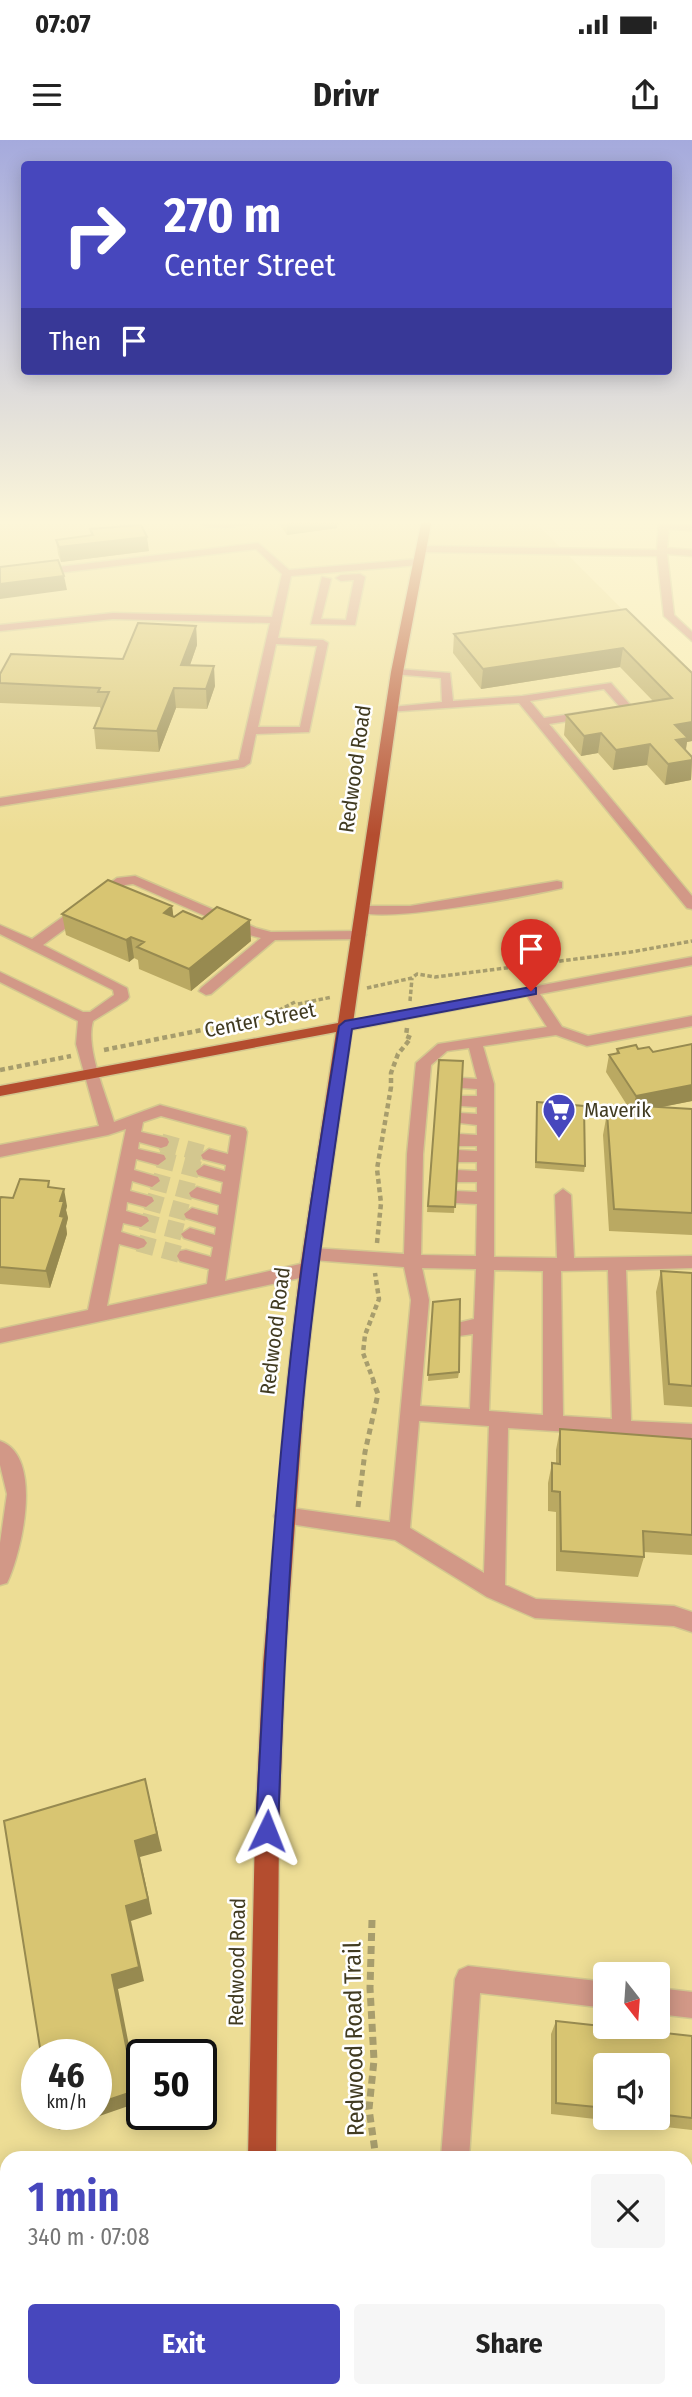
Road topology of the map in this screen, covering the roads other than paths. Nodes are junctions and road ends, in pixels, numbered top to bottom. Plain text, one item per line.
1 (35, 624) edge
2 (274, 624) edge
3 (406, 624) edge
4 (678, 624) edge
5 (0, 628) edge
6 (692, 638) edge
7 (272, 640) junction
8 (397, 672) junction
9 (522, 699) junction
10 (448, 705) junction
11 (392, 710) junction
12 (541, 722) junction
13 (251, 731) junction
14 (0, 802) edge
15 (557, 885) dead end
16 (692, 905) edge
17 (363, 910) junction
18 (0, 929) edge
19 (359, 935) junction
20 (271, 936) junction
21 (35, 944) junction
22 (692, 961) edge
23 (0, 976) edge
24 (206, 991) dead end
25 (531, 991) junction
26 (87, 1016) junction
27 (692, 1021) edge
28 (345, 1026) junction
29 (557, 1030) junction
30 (474, 1042) junction
31 (91, 1073) junction
32 (462, 1083) edge
33 (486, 1084) junction
34 (0, 1091) edge
35 (461, 1101) edge
36 (485, 1102) junction
37 (460, 1118) edge
38 (485, 1120) junction
39 (108, 1129) junction
40 (133, 1135) junction
41 (458, 1148) edge
42 (485, 1149) junction
43 (0, 1151) edge
44 (159, 1151) tunnel mouth
45 (234, 1161) junction
46 (125, 1174) junction
47 (456, 1176) edge
48 (486, 1177) junction
49 (231, 1179) junction
50 (152, 1181) tunnel mouth
51 (121, 1194) junction
52 (197, 1194) tunnel mouth
53 (563, 1195) dead end
54 (455, 1196) edge
55 (485, 1198) junction
56 (146, 1201) tunnel mouth
57 (228, 1202) junction
58 (192, 1214) tunnel mouth
59 (117, 1215) junction
60 (141, 1221) tunnel mouth
61 (225, 1223) junction
62 (190, 1234) tunnel mouth
63 (112, 1236) junction
64 (138, 1243) tunnel mouth
65 (222, 1243) junction
66 (186, 1256) tunnel mouth
67 (412, 1261) junction
68 (311, 1262) junction
69 (692, 1262) edge
70 (485, 1263) junction
71 (617, 1264) junction
72 (218, 1265) junction
73 (559, 1265) junction
74 (215, 1289) junction
75 (96, 1315) junction
76 (482, 1325) junction
77 (459, 1329) edge
78 (0, 1336) edge
79 (481, 1349) junction
80 (459, 1353) edge
81 (410, 1413) junction
82 (489, 1419) junction
83 (553, 1423) junction
84 (622, 1428) junction
85 (692, 1432) edge
86 (0, 1449) edge
87 (284, 1516) junction
88 (400, 1532) junction
89 (0, 1576) edge
90 (494, 1590) junction
91 (692, 1622) edge
92 (593, 1993) edge
93 (670, 2002) edge
94 (692, 2005) edge
95 (262, 2151) edge
96 (456, 2151) edge

1 - 5 street
2 - 7 street
3 - 8 main road, Redwood Road
4 - 6 street
7 - 13 street
7 - 13 street
8 - 10 street
8 - 11 main road, Redwood Road
9 - 10 street
9 - 12 street
9 - 12 street
10 - 11 street
11 - 17 main road, Redwood Road
12 - 16 street
13 - 14 street
15 - 17 street
17 - 19 main road, Redwood Road
18 - 21 street
19 - 20 street
19 - 28 main road, Redwood Road
20 - 21 street
20 - 24 street
21 - 26 street
22 - 25 street, Center Street
23 - 26 street
25 - 28 street, Center Street
25 - 29 street
26 - 31 street
27 - 29 street
28 - 31 main road, Center Street
28 - 68 main road, Redwood Road
29 - 30 street
30 - 33 street
30 - 67 street
31 - 34 main road, Center Street
31 - 39 street
32 - 33 street
33 - 36 street
35 - 36 street
36 - 38 street
37 - 38 street
38 - 42 street
39 - 40 street
39 - 43 street
40 - 44 street
40 - 45 street
40 - 46 street
41 - 42 street
42 - 48 street
45 - 49 street
45 - 49 street
46 - 50 street
46 - 51 street
47 - 48 street
48 - 55 street
49 - 57 street
51 - 56 street
51 - 59 street
52 - 57 street
53 - 73 street
54 - 55 street
55 - 70 street
57 - 61 street
58 - 61 street
59 - 60 street
59 - 63 street
61 - 65 street
62 - 65 street
63 - 64 street
63 - 75 street
65 - 72 street
66 - 72 street
67 - 68 street
67 - 70 street
67 - 81 street
68 - 74 street
68 - 87 main road, Redwood Road
69 - 71 street
70 - 73 street
70 - 76 street
71 - 73 street
71 - 84 street
72 - 74 street
73 - 83 street
74 - 75 street
75 - 78 street
76 - 77 street
76 - 79 street
79 - 80 street
79 - 82 street
81 - 82 street
81 - 88 street
82 - 83 street
82 - 90 street
83 - 84 street
84 - 85 street
86 - 89 street
87 - 88 street
87 - 95 main road, Redwood Road
88 - 90 street
90 - 91 street
92 - 96 street
93 - 94 street

